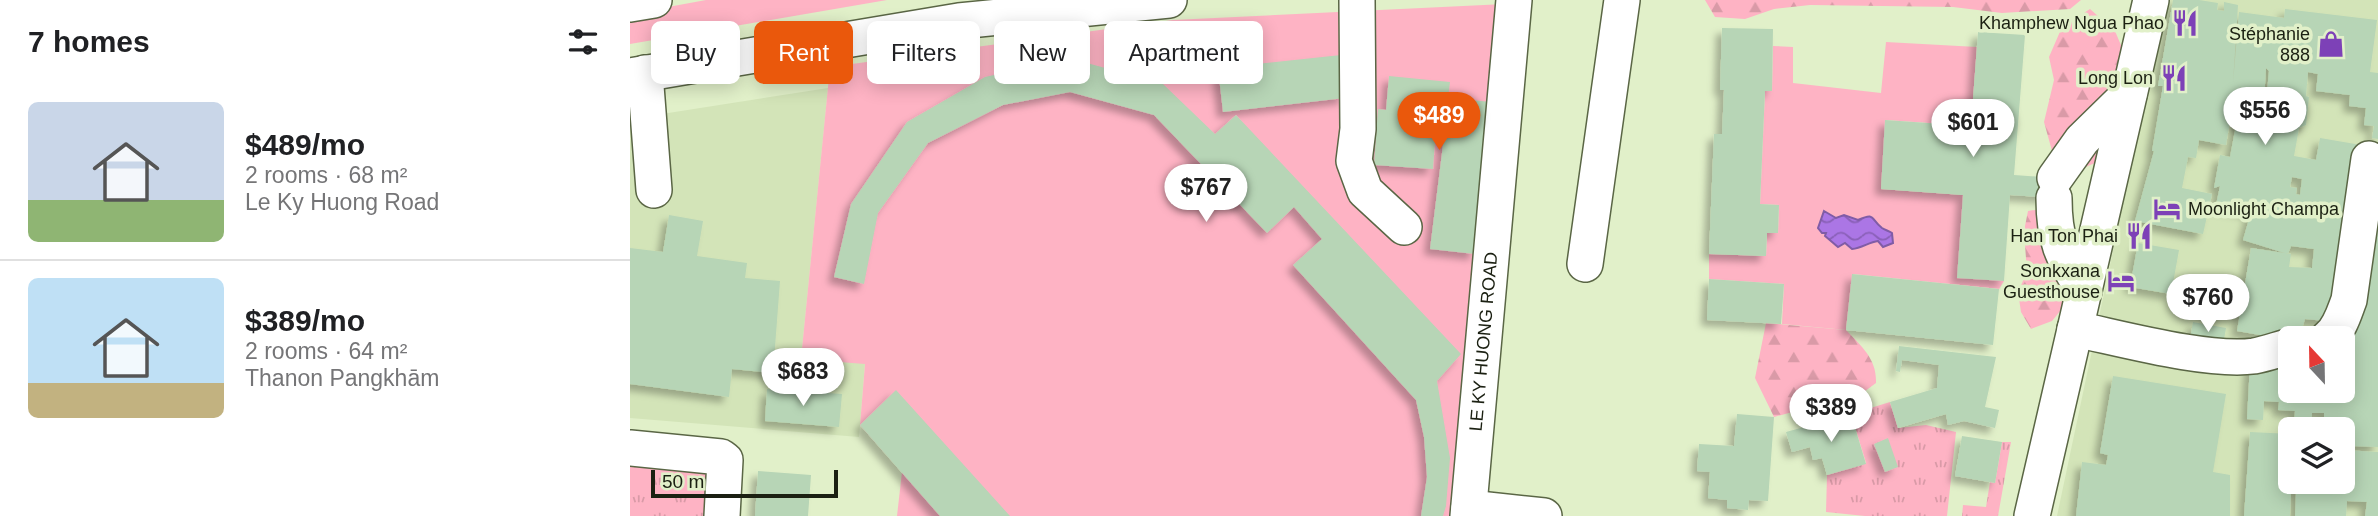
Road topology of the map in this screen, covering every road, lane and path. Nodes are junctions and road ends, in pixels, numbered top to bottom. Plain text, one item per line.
1 (654, 0) edge
2 (1169, 0) edge
3 (1357, 0) edge
4 (1514, 0) edge
5 (1622, 0) edge
6 (2151, 0) edge
7 (630, 4) edge
8 (956, 10) edge
9 (638, 74) edge
10 (2129, 94) junction
11 (2369, 159) dead end
12 (654, 190) dead end
13 (1404, 227) dead end
14 (1586, 264) dead end
15 (2084, 291) junction
16 (2338, 326) edge
17 (2075, 329) junction
18 (2278, 349) edge
19 (630, 448) edge
20 (1468, 512) edge
21 (722, 516) edge
22 (1544, 516) edge
23 (2032, 516) edge

1 - 7 street
2 - 8 street
3 - 13 street
4 - 20 street, LE KY HUONG ROAD
5 - 14 street
6 - 10 street
8 - 9 street
9 - 12 street
10 - 15 street
10 - 15 street
11 - 16 street
15 - 17 street
17 - 18 street
17 - 23 street
19 - 21 street
20 - 22 street

